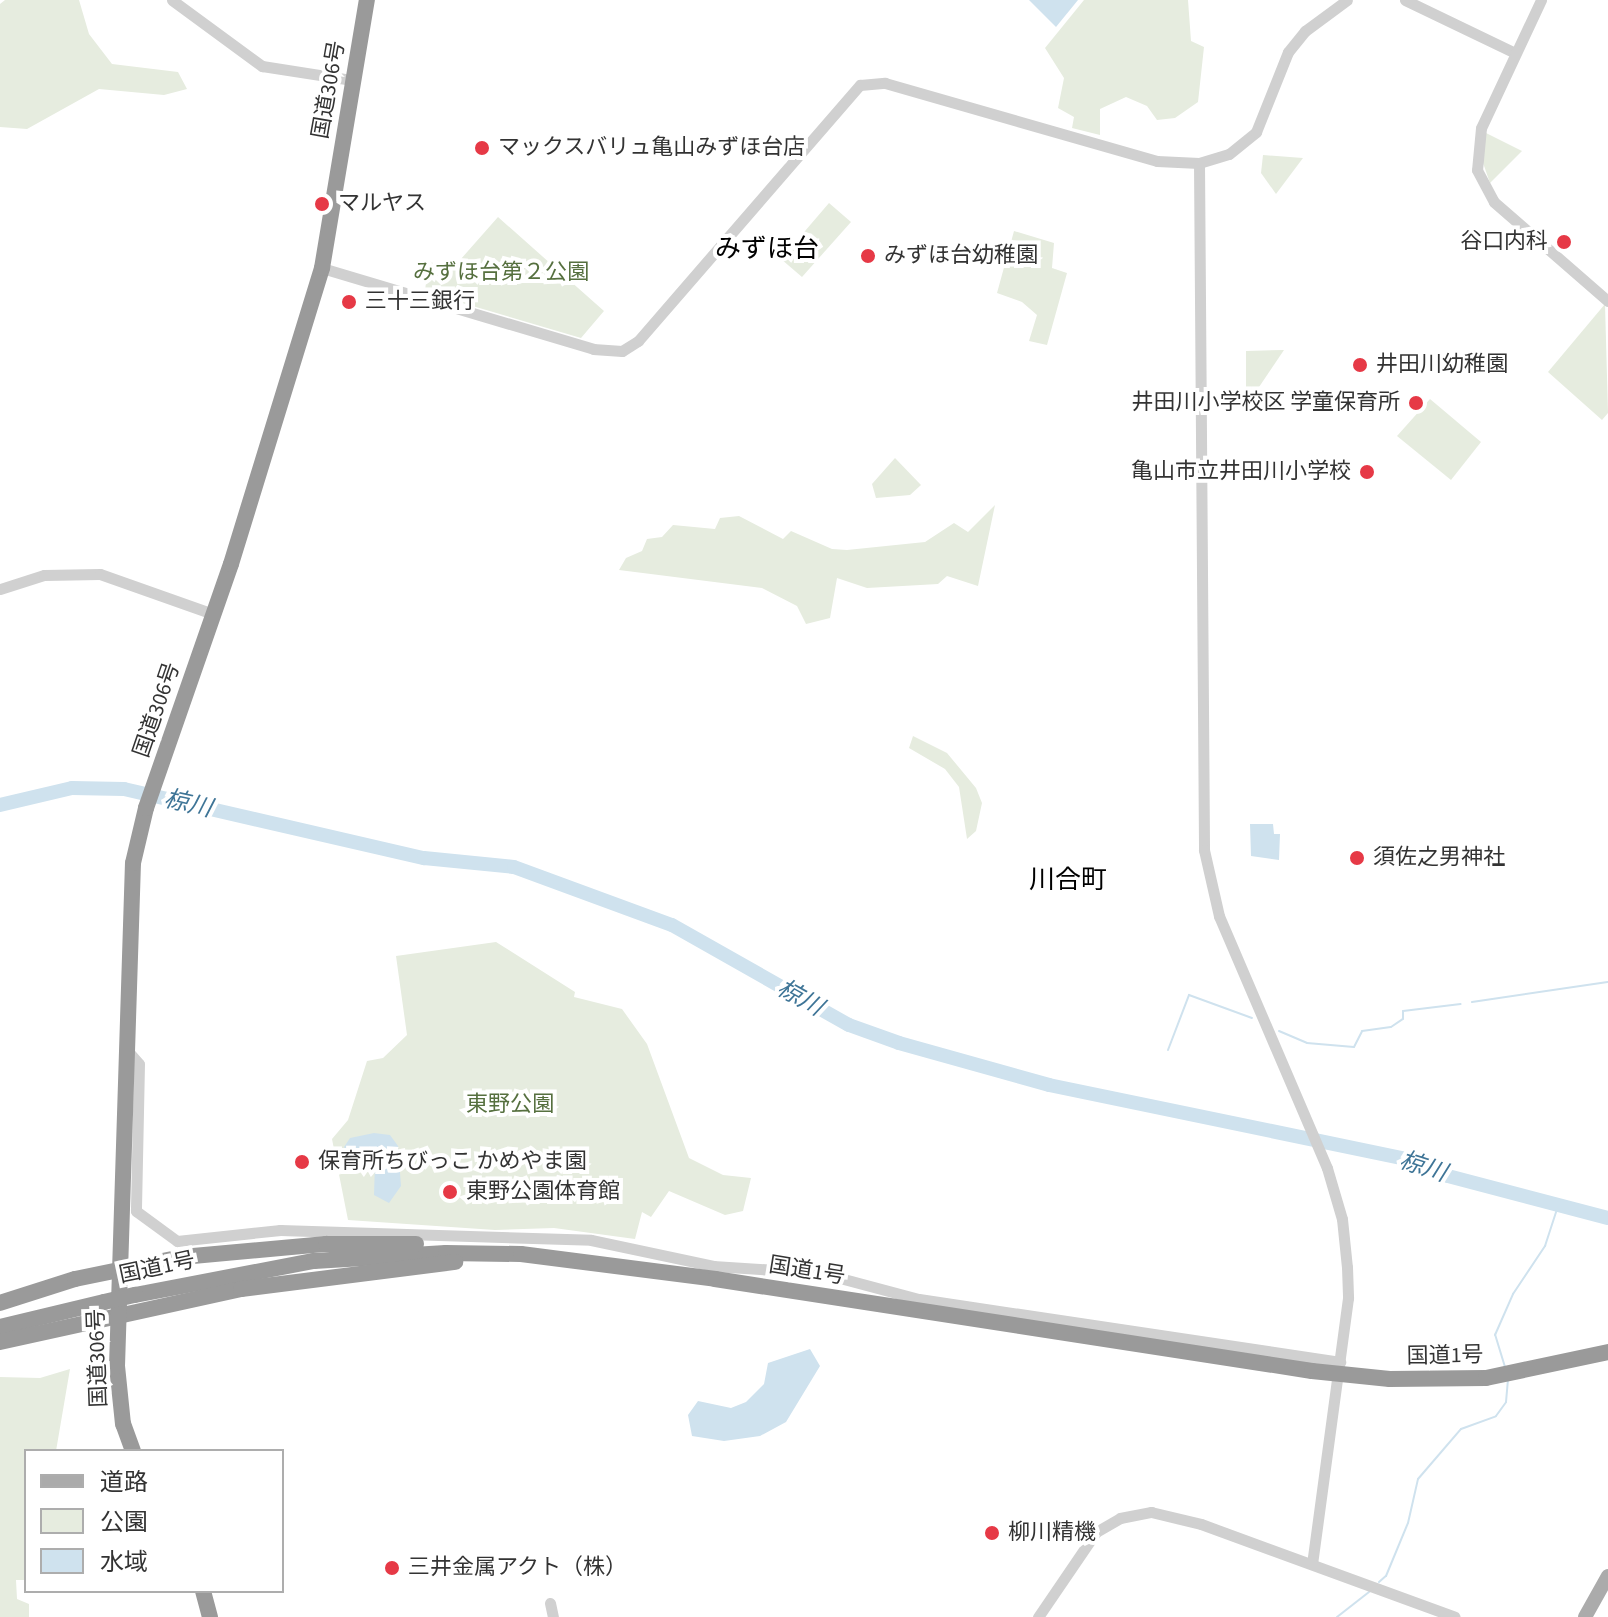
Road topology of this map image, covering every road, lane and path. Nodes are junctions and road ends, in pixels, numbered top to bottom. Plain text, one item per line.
1 (172, 0) edge
2 (367, 0) edge
3 (1347, 0) edge
4 (1405, 0) edge
5 (1541, 0) edge
6 (1515, 53) junction
7 (351, 80) junction
8 (1199, 163) junction
9 (322, 268) junction
10 (1608, 301) edge
11 (0, 589) edge
12 (213, 614) junction
13 (127, 1050) junction
14 (494, 1253) junction
15 (552, 1257) junction
16 (118, 1269) junction
17 (0, 1303) edge
18 (118, 1317) junction
19 (0, 1327) edge
20 (0, 1342) edge
21 (1608, 1352) edge
22 (1340, 1362) junction
23 (132, 1449) edge
24 (1312, 1564) junction
25 (1608, 1576) edge
26 (204, 1593) edge
27 (550, 1603) dead end
28 (210, 1617) edge
29 (553, 1617) edge
30 (1038, 1617) edge
31 (1455, 1617) edge
32 (1585, 1617) edge

1 - 7 street
2 - 7 highway, 国道306号
3 - 8 street
4 - 6 street
5 - 6 street
6 - 10 street
7 - 9 highway, 国道306号
8 - 9 street
8 - 22 street
9 - 12 highway, 国道306号
11 - 12 street
12 - 13 highway, 国道306号
13 - 16 highway, 国道306号
13 - 22 street
14 - 15 highway, 国道1号
14 - 16 highway
14 - 19 highway, 国道1号, bridge
15 - 18 highway
15 - 21 highway, 国道1号, bridge
16 - 17 highway
16 - 18 highway, 国道306号
18 - 20 highway
18 - 23 highway, 国道306号
22 - 24 street
24 - 30 street
24 - 31 street
25 - 32 main road
26 - 28 highway
27 - 29 street

